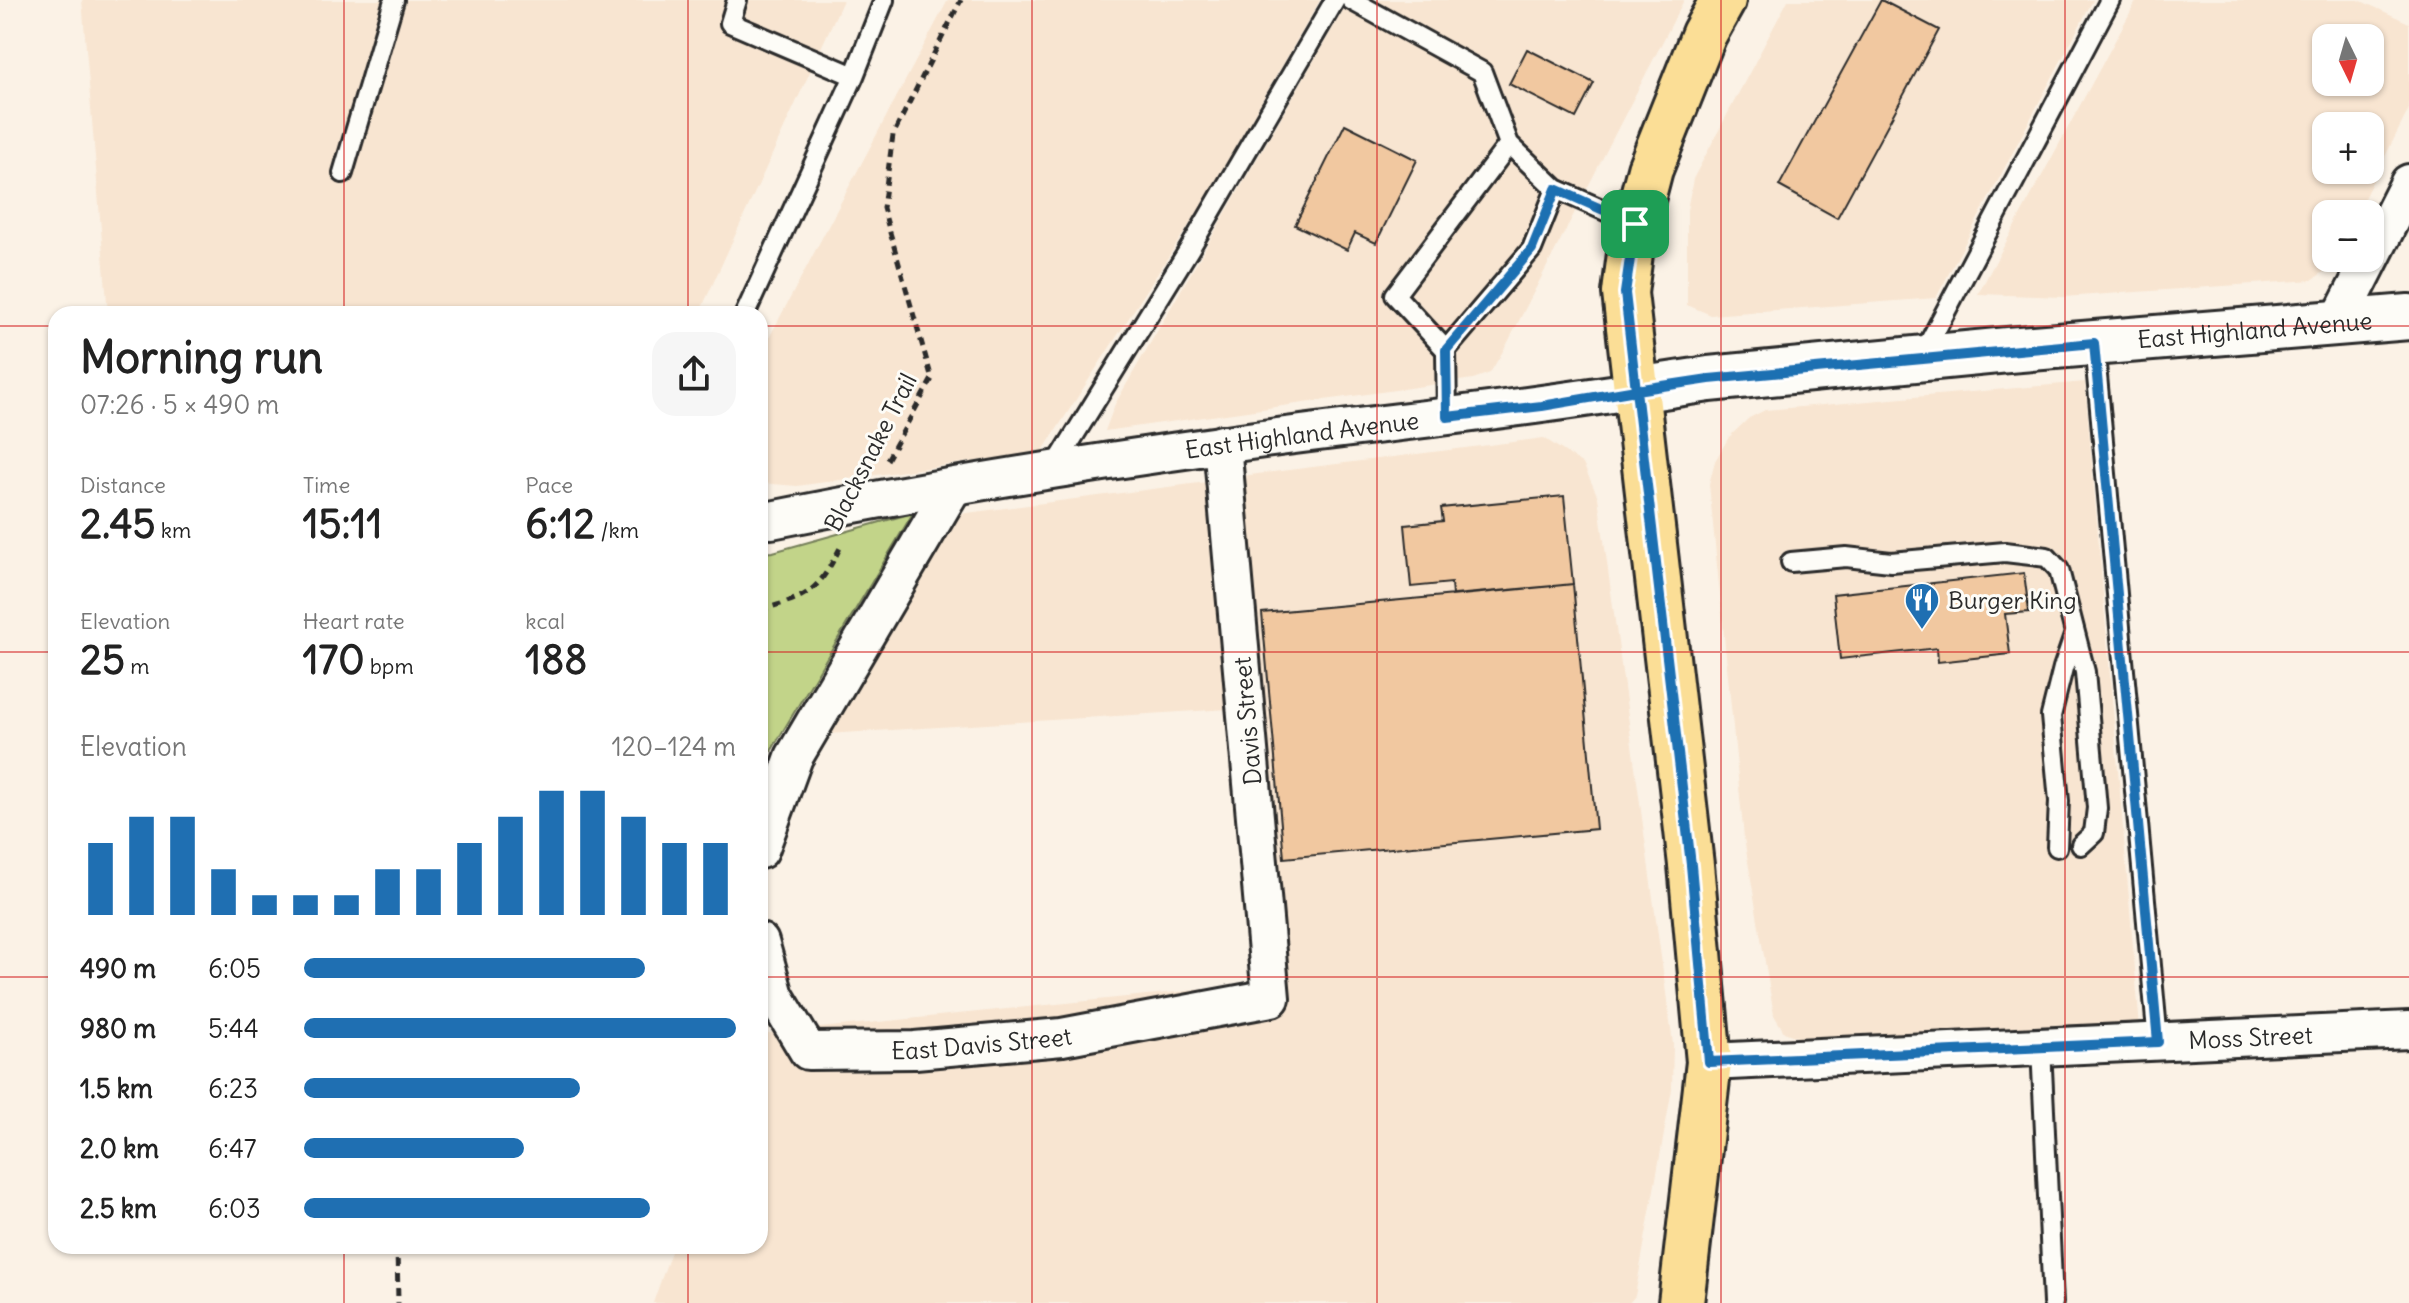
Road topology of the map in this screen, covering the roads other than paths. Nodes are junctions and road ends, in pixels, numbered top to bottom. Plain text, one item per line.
1 (394, 0) edge
2 (737, 0) edge
3 (884, 0) edge
4 (1335, 0) edge
5 (1351, 0) edge
6 (1723, 0) edge
7 (2110, 0) edge
8 (854, 76) junction
9 (1509, 144) junction
10 (343, 173) dead end
11 (2409, 183) edge
12 (1556, 189) junction
13 (1635, 224) junction
14 (749, 306) edge
15 (2409, 317) edge
16 (2338, 323) junction
17 (2094, 343) junction
18 (1446, 350) junction
19 (1920, 359) junction
20 (1636, 390) junction
21 (1447, 417) junction
22 (1222, 444) junction
23 (1052, 470) junction
24 (953, 487) junction
25 (768, 519) edge
26 (1791, 562) dead end
27 (2075, 633) junction
28 (768, 828) edge
29 (2081, 845) dead end
30 (2057, 847) dead end
31 (768, 971) edge
32 (1271, 998) joint
33 (2409, 1030) edge
34 (2158, 1042) junction
35 (2041, 1047) junction
36 (1709, 1062) junction
37 (1681, 1303) edge
38 (2053, 1303) edge

1 - 10 lane
2 - 8 lane
3 - 8 lane
4 - 23 lane
5 - 9 lane
6 - 13 main road
7 - 19 lane
8 - 14 lane
9 - 12 lane
9 - 18 lane
11 - 16 street
12 - 13 lane
12 - 18 lane
13 - 20 main road
15 - 16 street, East Highland Avenue
16 - 17 street, East Highland Avenue
17 - 19 street, East Highland Avenue
17 - 34 lane
18 - 21 lane
19 - 20 street, East Highland Avenue
20 - 21 street, East Highland Avenue
20 - 36 main road
21 - 22 street, East Highland Avenue
22 - 23 street, East Highland Avenue
22 - 32 street, Davis Street
23 - 24 street, East Highland Avenue
24 - 25 street, East Highland Avenue
24 - 28 street
26 - 27 lane
27 - 29 lane
27 - 30 lane
31 - 32 street, East Davis Street
33 - 34 street, Moss Street
34 - 35 street, Moss Street
35 - 36 street, Moss Street
35 - 38 lane
36 - 37 main road

